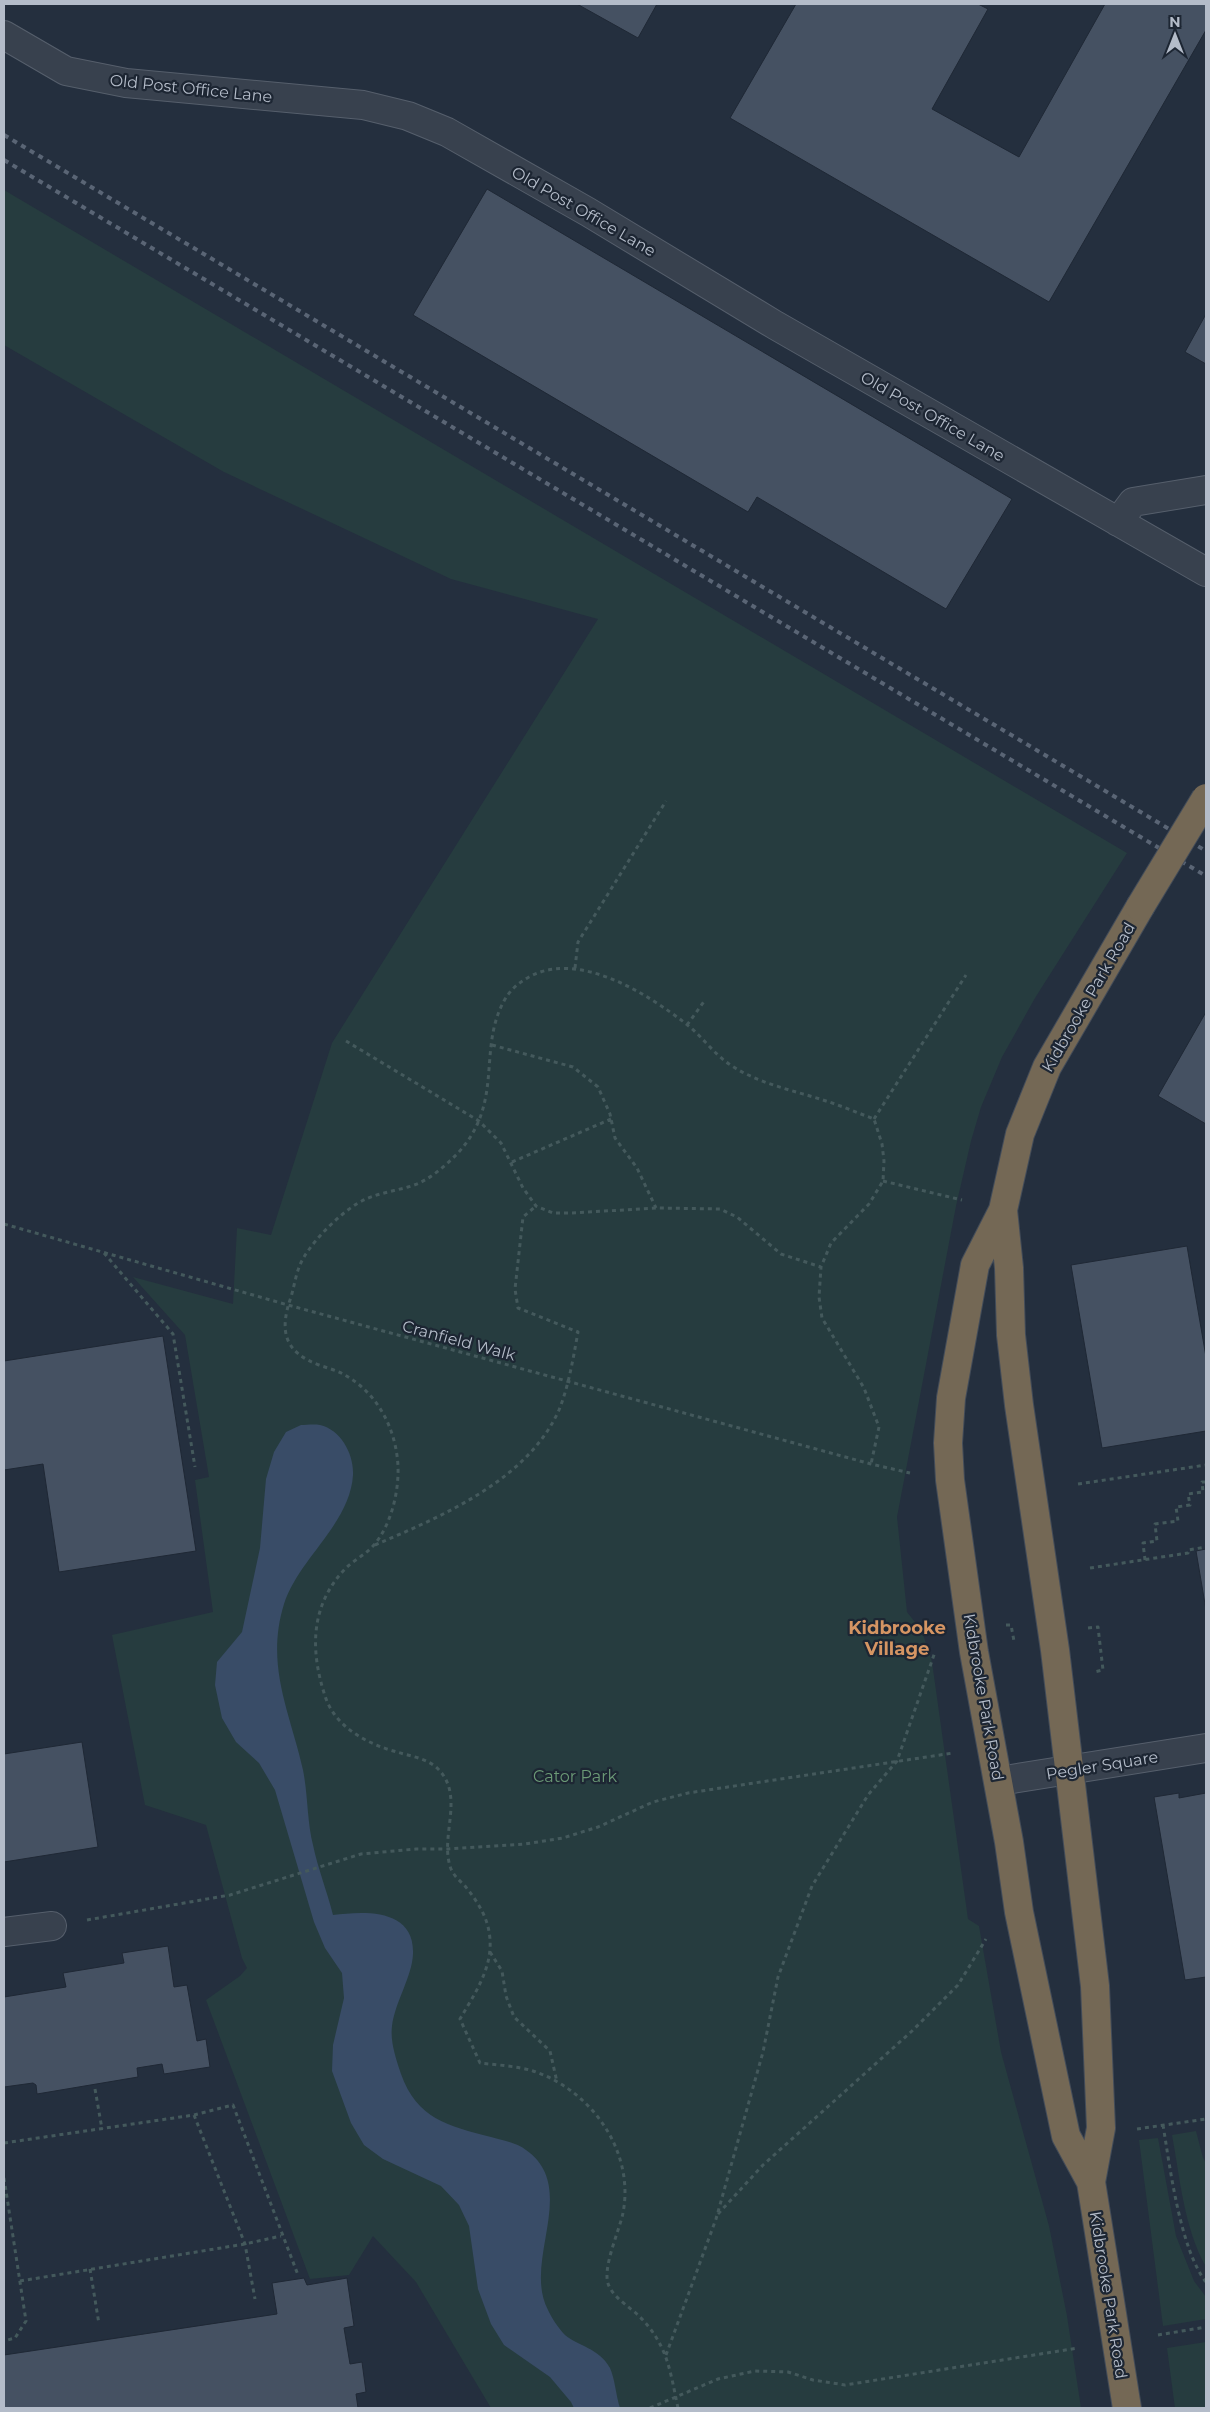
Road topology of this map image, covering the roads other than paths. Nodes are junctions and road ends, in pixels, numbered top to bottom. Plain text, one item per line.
1 (4, 35) edge
2 (1206, 490) edge
3 (1118, 522) junction
4 (1206, 572) edge
5 (1206, 798) edge
6 (1003, 1210) junction
7 (1206, 1748) edge
8 (1068, 1771) junction
9 (998, 1781) junction
10 (52, 1926) road end
11 (4, 1932) edge
12 (1091, 2182) junction
13 (1127, 2408) edge

1 - 3 street, Old Post Office Lane
2 - 3 street
3 - 4 street, Old Post Office Lane
5 - 6 highway, Kidbrooke Park Road, bridge
6 - 8 highway, Kidbrooke Park Road
6 - 9 highway, Kidbrooke Park Road
7 - 8 street, Pegler Square
8 - 9 street, Pegler Square
8 - 12 highway, Kidbrooke Park Road
9 - 12 highway, Kidbrooke Park Road
10 - 11 street
12 - 13 highway, Kidbrooke Park Road

